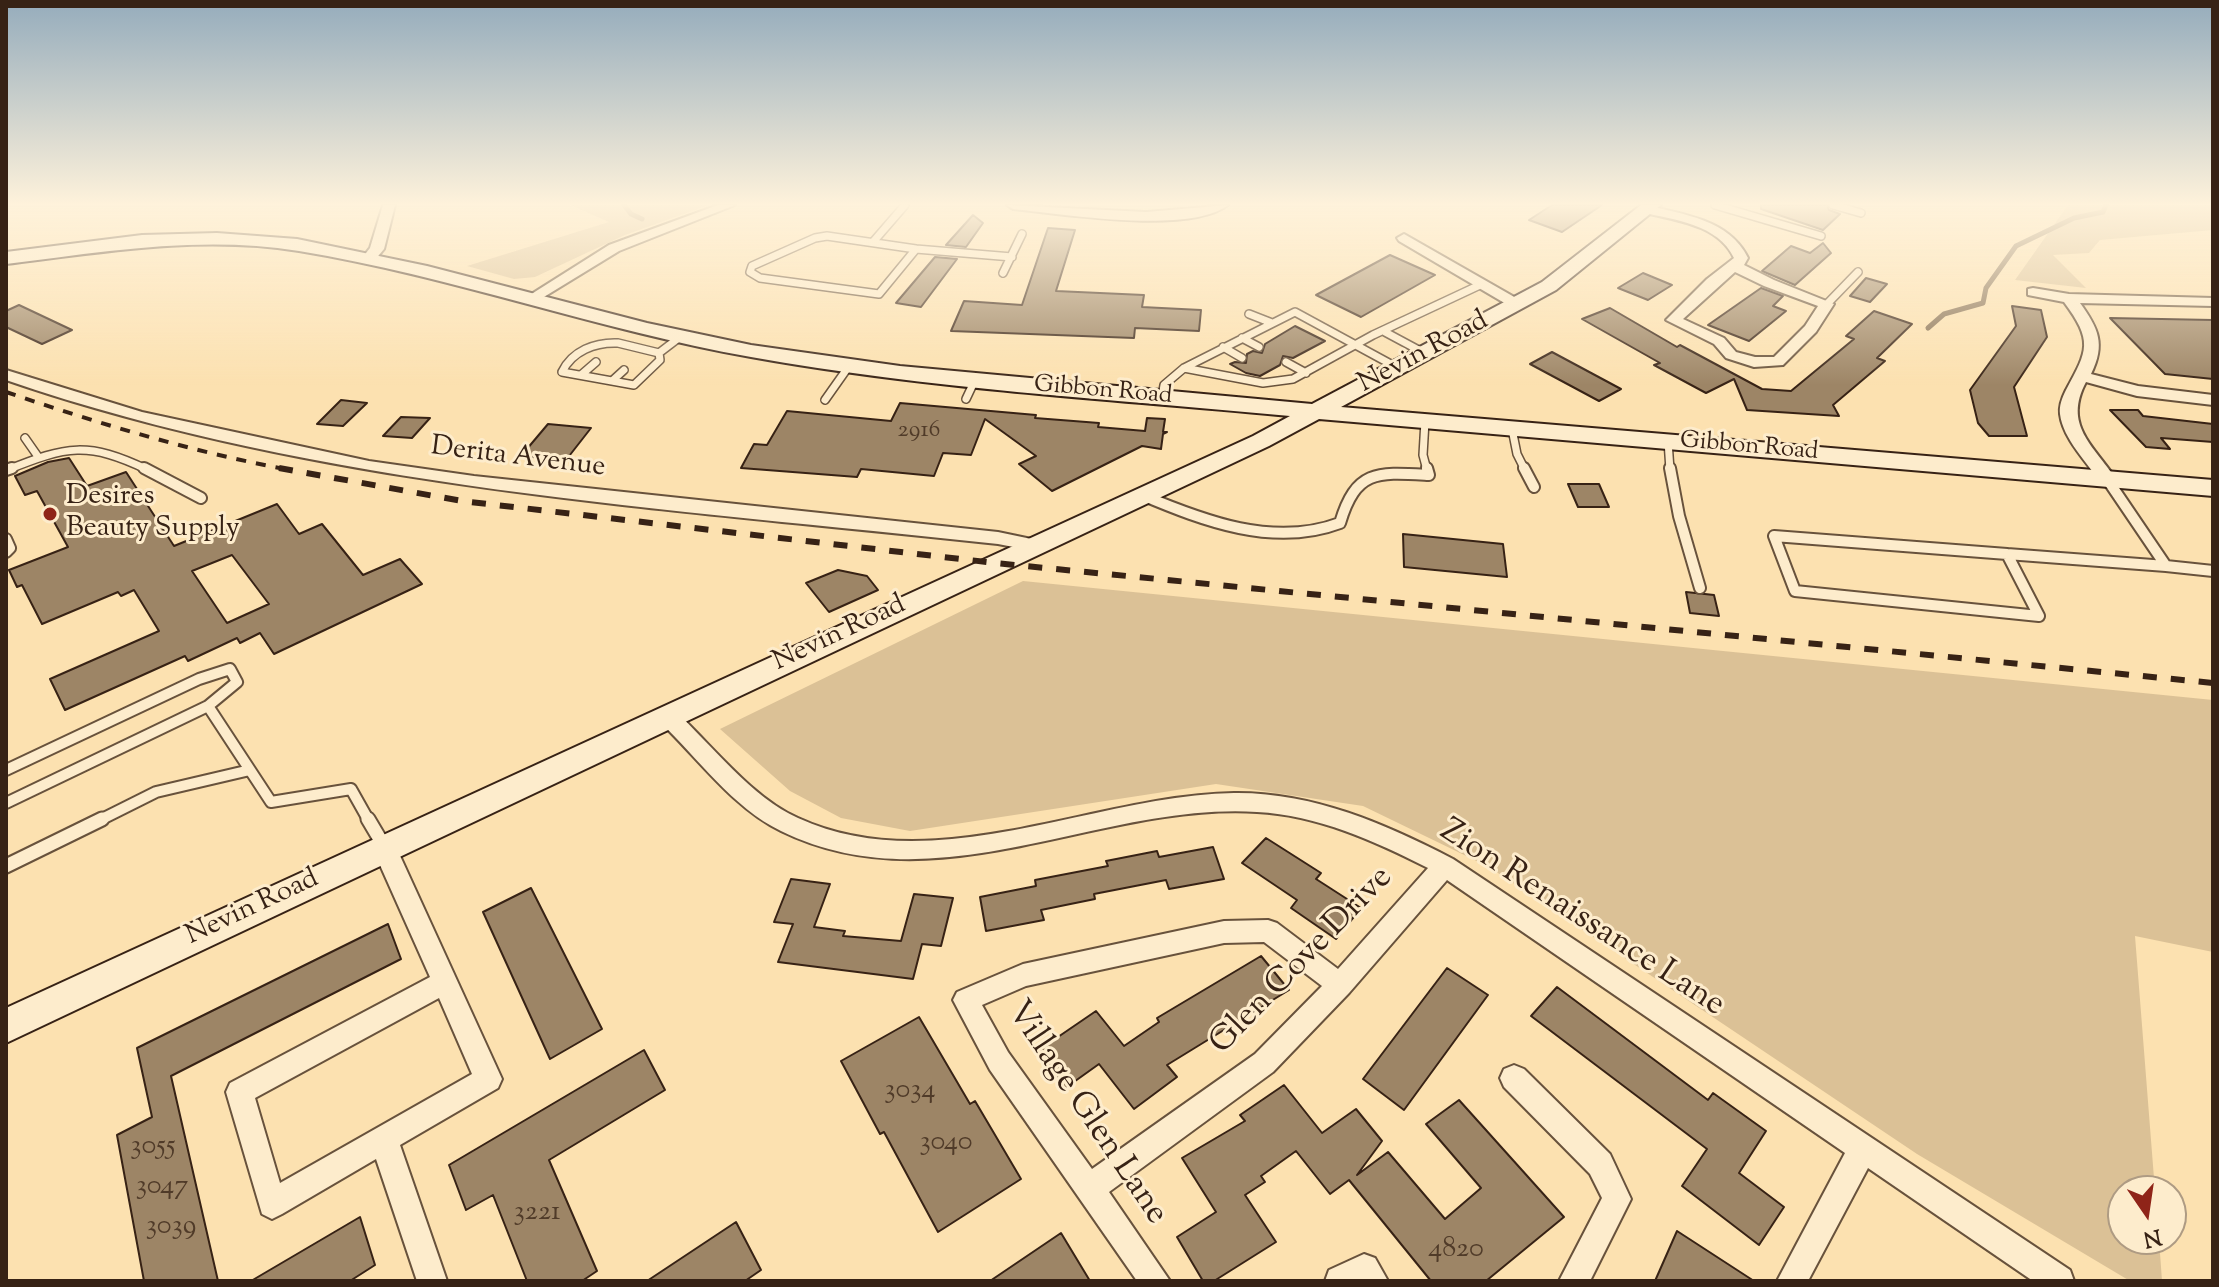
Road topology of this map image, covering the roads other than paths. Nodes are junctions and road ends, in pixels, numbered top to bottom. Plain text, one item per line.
1 (396, 265) edge
2 (583, 265) edge
3 (754, 265) edge
4 (903, 265) edge
5 (1007, 265) edge
6 (1450, 265) edge
7 (1576, 265) edge
8 (1736, 266) joint
9 (1858, 272) dead end
10 (1003, 273) dead end
11 (1482, 284) junction
12 (2033, 292) dead end
13 (2069, 298) junction
14 (529, 300) junction
15 (2213, 302) edge
16 (1827, 304) junction
17 (1518, 305) junction
18 (1249, 314) dead end
19 (1272, 323) junction
20 (1385, 332) junction
21 (622, 334) junction
22 (680, 337) junction
23 (1242, 338) junction
24 (607, 341) junction
25 (1355, 345) junction
26 (1223, 347) junction
27 (1259, 347) dead end
28 (646, 350) junction
29 (608, 352) dead end
30 (659, 353) junction
31 (1426, 354) junction
32 (1242, 358) dead end
33 (635, 359) dead end
34 (596, 362) dead end
35 (1286, 362) dead end
36 (849, 366) junction
37 (1184, 368) junction
38 (1398, 368) junction
39 (624, 370) dead end
40 (1268, 371) dead end
41 (1306, 373) junction
42 (6, 375) edge
43 (581, 375) junction
44 (2082, 376) junction
45 (1286, 380) junction
46 (612, 381) junction
47 (1162, 397) junction
48 (825, 400) dead end
49 (2213, 400) edge
50 (1317, 411) junction
51 (1425, 421) junction
52 (1512, 429) junction
53 (25, 438) dead end
54 (1668, 441) junction
55 (39, 458) junction
56 (6, 470) edge
57 (2107, 479) junction
58 (1534, 487) dead end
59 (2213, 488) edge
60 (1142, 495) junction
61 (201, 498) dead end
62 (6, 539) edge
63 (1034, 545) junction
64 (6, 552) edge
65 (2007, 553) junction
66 (2166, 566) junction
67 (2213, 571) edge
68 (1700, 588) dead end
69 (208, 706) junction
70 (667, 716) junction
71 (6, 770) edge
72 (250, 770) junction
73 (6, 803) edge
74 (384, 847) junction
75 (6, 866) edge
76 (1445, 866) junction
77 (445, 982) junction
78 (1340, 985) junction
79 (6, 1026) edge
80 (1514, 1078) dead end
81 (384, 1140) junction
82 (1863, 1149) junction
83 (1091, 1187) junction
84 (432, 1281) edge
85 (1155, 1281) edge
86 (1340, 1281) edge
87 (1373, 1281) edge
88 (1574, 1281) edge
89 (1792, 1281) edge
90 (2059, 1281) edge

1 - 14 main road, Gibbon Road
2 - 14 street
3 - 4 lane
5 - 10 lane
6 - 11 street
7 - 17 main road, Nevin Road
8 - 16 street
8 - 16 street
9 - 16 lane
11 - 17 street
11 - 20 lane
12 - 13 street
13 - 15 street
13 - 44 street
14 - 21 main road, Gibbon Road
17 - 31 main road, Nevin Road
18 - 19 lane
19 - 23 lane
19 - 25 lane
20 - 25 lane
20 - 31 lane
21 - 22 main road, Gibbon Road
21 - 24 lane
21 - 24 lane
21 - 28 lane
21 - 29 lane
22 - 30 lane
22 - 36 main road, Gibbon Road
23 - 26 lane
23 - 27 lane
24 - 43 lane
25 - 38 lane
25 - 41 lane
26 - 32 lane
26 - 37 lane
28 - 30 lane
28 - 33 lane
30 - 46 lane
31 - 38 main road, Nevin Road
34 - 43 lane
35 - 41 lane
36 - 47 main road, Gibbon Road
36 - 48 lane
37 - 45 lane
37 - 47 lane
38 - 50 main road, Nevin Road
39 - 46 lane
40 - 45 lane
41 - 45 lane
42 - 63 street, Derita Avenue
43 - 46 lane
44 - 49 street
44 - 57 street
47 - 50 main road, Gibbon Road
50 - 51 main road, Gibbon Road
50 - 60 main road, Nevin Road
51 - 52 main road, Gibbon Road
51 - 60 lane
52 - 54 main road, Gibbon Road
52 - 58 lane
53 - 55 lane
54 - 57 main road, Gibbon Road
54 - 68 lane
55 - 56 lane
55 - 61 lane
57 - 59 main road, Gibbon Road
57 - 66 lane
60 - 63 main road, Nevin Road
62 - 64 lane
63 - 70 main road, Nevin Road
65 - 65 lane
65 - 66 lane
66 - 67 lane
69 - 71 lane
69 - 72 lane
69 - 73 lane
70 - 74 main road, Nevin Road
70 - 76 street, Zion Renaissance Lane
72 - 74 lane
72 - 75 lane
74 - 77 street
74 - 79 main road, Nevin Road
76 - 78 street, Glen Cove Drive
76 - 82 street, Zion Renaissance Lane
77 - 81 street
77 - 81 street
78 - 83 street, Glen Cove Drive
78 - 83 street, Village Glen Lane
80 - 88 street
81 - 84 street
82 - 89 street
82 - 90 street, Zion Renaissance Lane
83 - 85 street, Village Glen Lane
86 - 87 street

